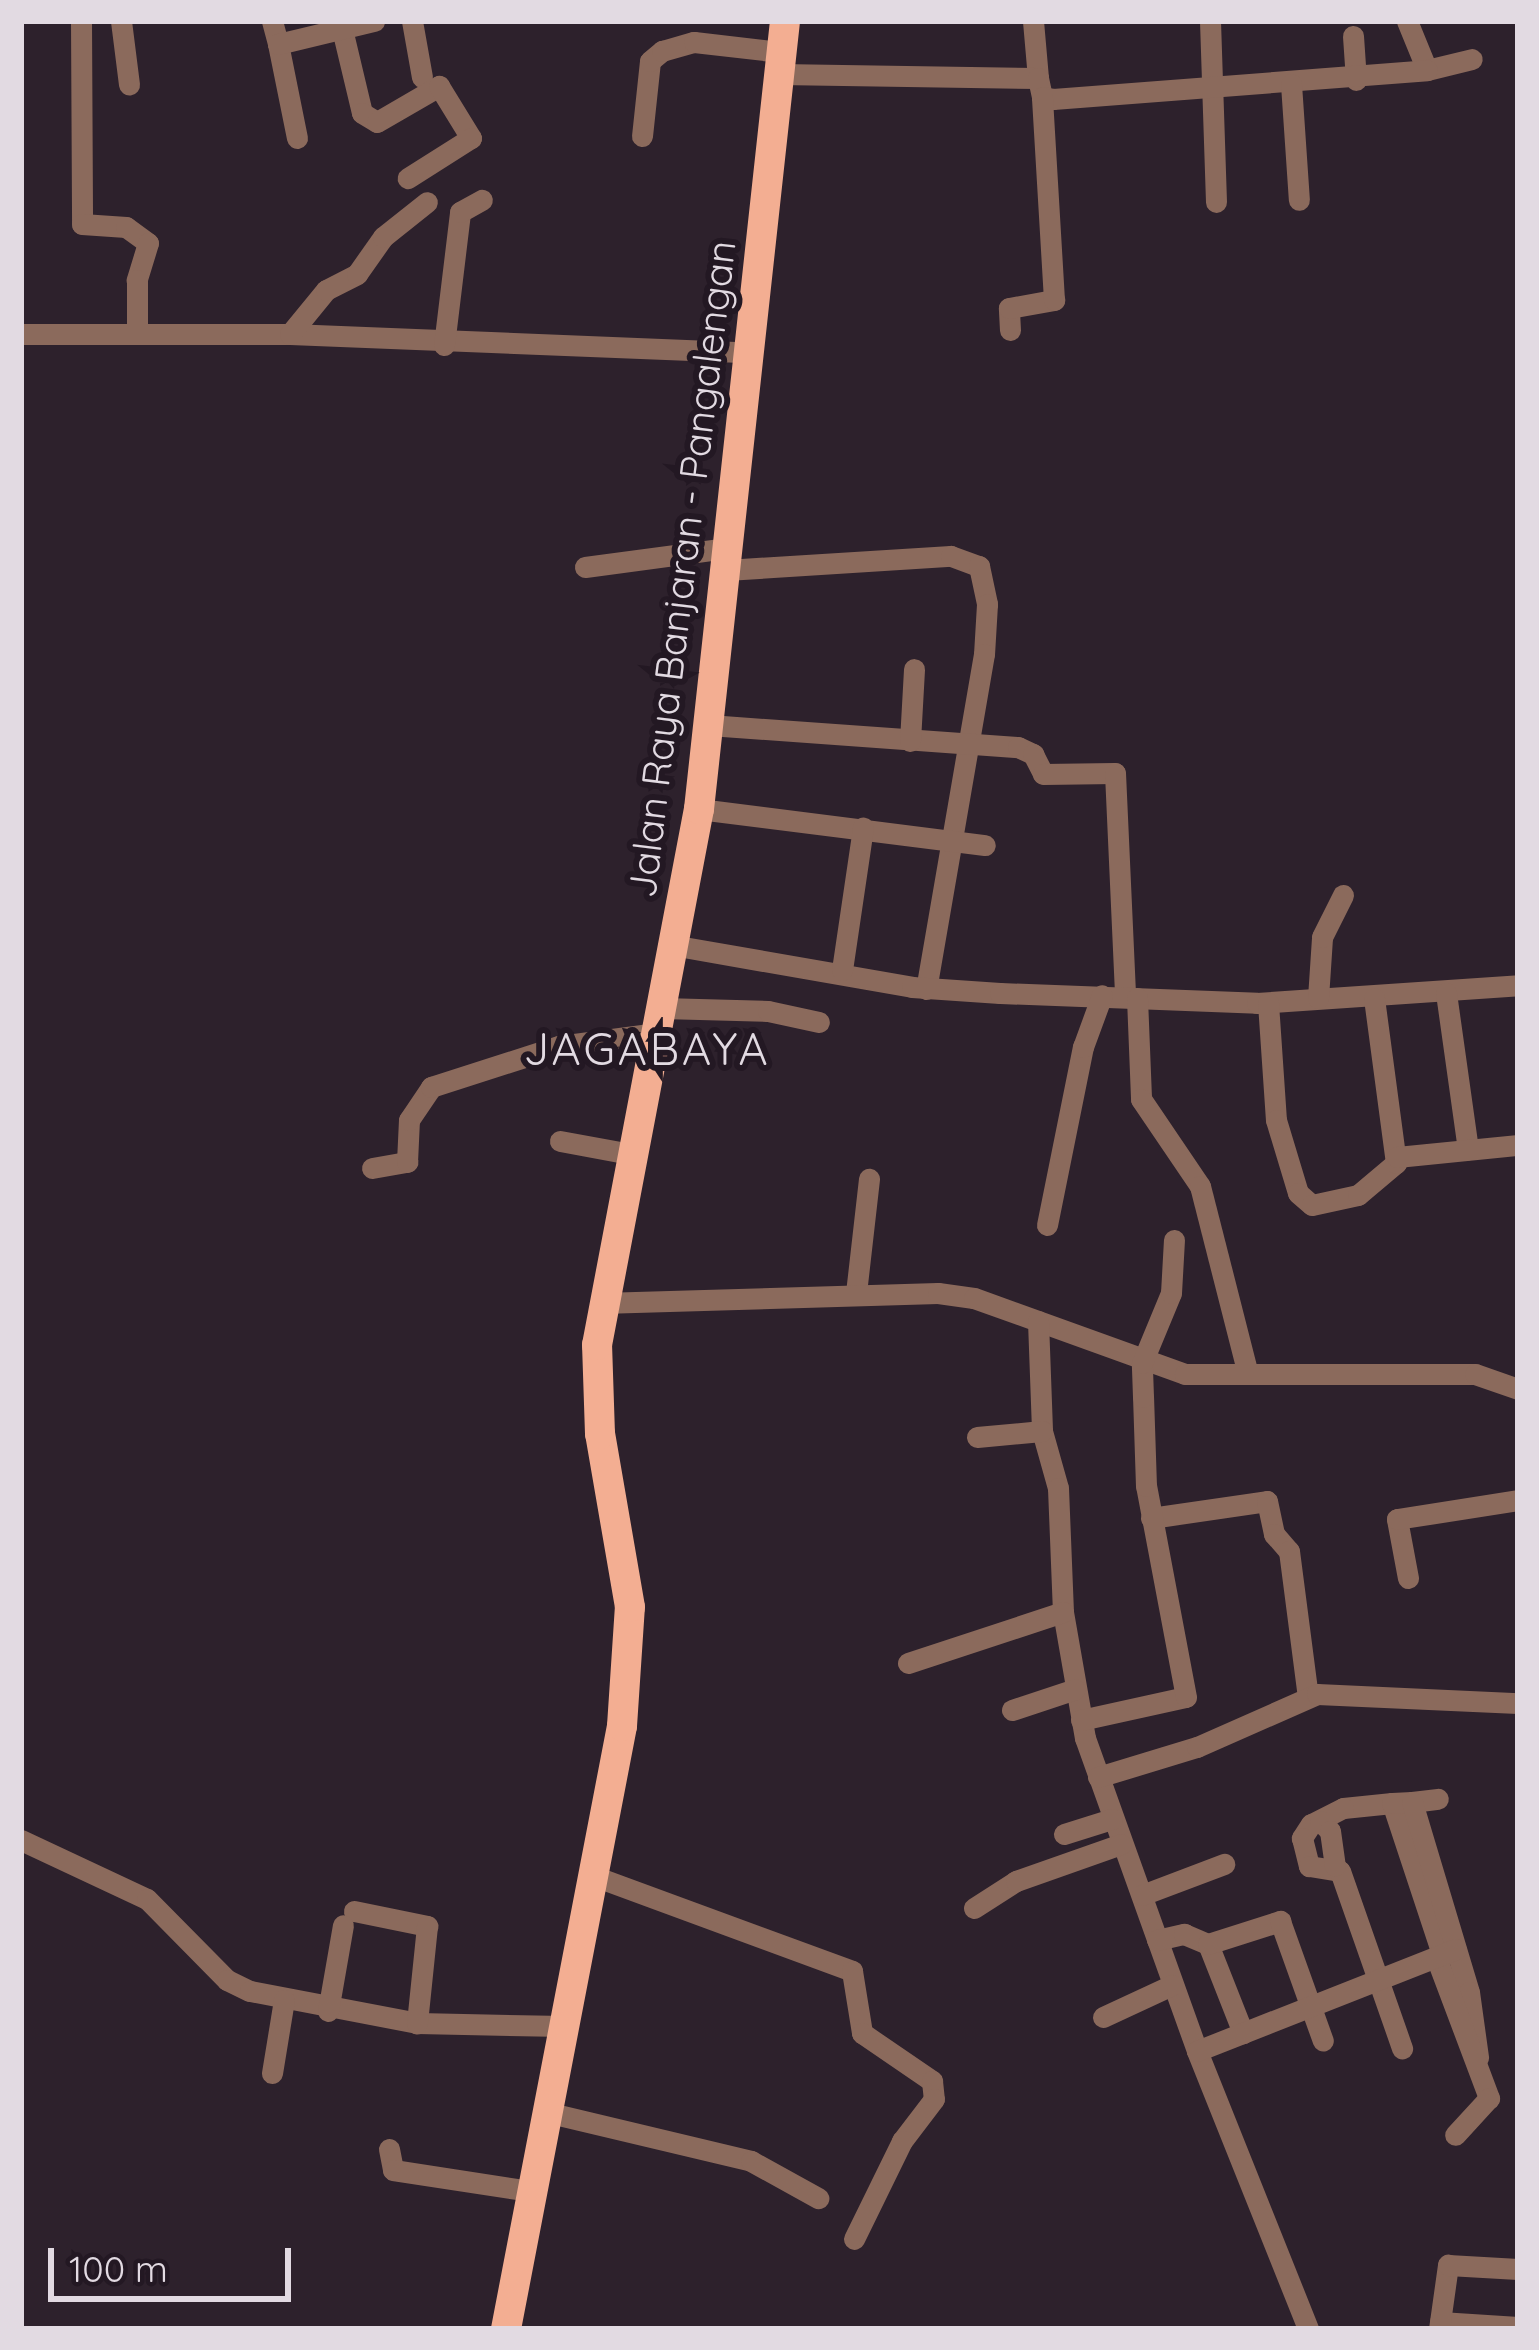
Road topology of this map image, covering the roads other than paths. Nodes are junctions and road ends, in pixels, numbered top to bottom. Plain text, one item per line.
1 (80, 21) edge
2 (121, 21) edge
3 (272, 21) edge
4 (374, 21) edge
5 (412, 21) edge
6 (784, 21) edge
7 (1033, 21) edge
8 (1210, 21) edge
9 (1407, 21) edge
10 (342, 29) junction
11 (1353, 36) dead end
12 (278, 44) junction
13 (1472, 59) dead end
14 (780, 63) junction
15 (1427, 70) junction
16 (422, 77) dead end
17 (1356, 80) junction
18 (1291, 84) junction
19 (129, 85) dead end
20 (1040, 87) junction
21 (1213, 90) junction
22 (642, 136) dead end
23 (297, 138) dead end
24 (408, 178) dead end
25 (482, 200) dead end
26 (1299, 200) dead end
27 (427, 202) dead end
28 (1216, 202) dead end
29 (1010, 330) dead end
30 (136, 333) junction
31 (21, 334) edge
32 (290, 334) junction
33 (444, 345) junction
34 (748, 352) junction
35 (727, 559) junction
36 (584, 567) dead end
37 (914, 669) dead end
38 (709, 725) junction
39 (910, 741) junction
40 (964, 746) junction
41 (699, 808) junction
42 (863, 828) junction
43 (946, 837) junction
44 (985, 844) dead end
45 (1343, 895) dead end
46 (672, 945) junction
47 (842, 970) junction
48 (1518, 985) edge
49 (926, 989) junction
50 (1446, 993) junction
51 (1122, 996) junction
52 (1318, 998) junction
53 (1374, 998) junction
54 (1268, 1003) junction
55 (660, 1020) junction
56 (819, 1022) dead end
57 (560, 1141) dead end
58 (1518, 1145) edge
59 (1468, 1149) junction
60 (630, 1154) junction
61 (1397, 1157) junction
62 (372, 1168) dead end
63 (869, 1179) dead end
64 (1047, 1225) dead end
65 (1174, 1240) dead end
66 (856, 1293) junction
67 (601, 1303) junction
68 (1039, 1321) junction
69 (1142, 1363) junction
70 (1248, 1373) junction
71 (1518, 1388) edge
72 (1042, 1431) junction
73 (976, 1437) dead end
74 (1518, 1500) edge
75 (1151, 1518) junction
76 (1408, 1578) dead end
77 (1064, 1612) junction
78 (908, 1663) dead end
79 (1076, 1689) junction
80 (1307, 1697) junction
81 (1518, 1702) edge
82 (1012, 1710) dead end
83 (1081, 1720) junction
84 (1098, 1778) junction
85 (1438, 1799) dead end
86 (1402, 1802) junction
87 (1112, 1819) junction
88 (1064, 1834) dead end
89 (21, 1840) edge
90 (1120, 1844) junction
91 (1225, 1864) dead end
92 (594, 1876) junction
93 (1142, 1895) junction
94 (974, 1908) dead end
95 (1157, 1940) junction
96 (1208, 1944) junction
97 (1445, 1953) junction
98 (1377, 1980) junction
99 (1172, 1985) junction
100 (284, 2000) junction
101 (1311, 2006) junction
102 (328, 2011) junction
103 (1102, 2018) dead end
104 (417, 2023) junction
105 (563, 2026) junction
106 (1243, 2032) junction
107 (1323, 2041) dead end
108 (1402, 2048) dead end
109 (1197, 2051) junction
110 (272, 2073) dead end
111 (546, 2112) junction
112 (1455, 2135) dead end
113 (388, 2149) dead end
114 (531, 2192) junction
115 (818, 2198) dead end
116 (854, 2239) dead end
117 (1518, 2269) edge
118 (1440, 2325) edge
119 (1518, 2327) edge
120 (506, 2329) edge
121 (1308, 2329) edge

1 - 30 street
2 - 19 street
3 - 12 street
4 - 10 street
5 - 16 street
6 - 14 main road, Jalan Raya Banjaran - Pangalengan
7 - 20 street
8 - 21 street
9 - 15 street
10 - 12 street
10 - 24 street
11 - 17 street
12 - 23 street
13 - 15 street
14 - 20 street
14 - 22 street
14 - 34 main road, Jalan Raya Banjaran - Pangalengan
15 - 17 street
17 - 18 street
18 - 21 street
18 - 26 street
20 - 21 street
20 - 29 street
21 - 28 street
25 - 33 street
27 - 32 street
30 - 31 street
30 - 32 street
32 - 33 street
33 - 34 street
34 - 35 main road, Jalan Raya Banjaran - Pangalengan
35 - 36 street
35 - 38 main road, Jalan Raya Banjaran - Pangalengan
35 - 40 street
37 - 39 street
38 - 39 street
38 - 41 main road, Jalan Raya Banjaran - Pangalengan
39 - 40 street
40 - 43 street
40 - 51 street
41 - 42 street
41 - 46 main road, Jalan Raya Banjaran - Pangalengan
42 - 43 street
42 - 47 street
43 - 44 street
43 - 49 street
45 - 52 street
46 - 47 street
46 - 55 main road, Jalan Raya Banjaran - Pangalengan
47 - 49 street
48 - 50 street
49 - 51 street
50 - 53 street
50 - 59 street
51 - 54 street
51 - 64 street
51 - 70 street
52 - 53 street
52 - 54 street
53 - 61 street
54 - 61 street
55 - 56 street
55 - 60 main road, Jalan Raya Banjaran - Pangalengan
55 - 62 street
57 - 60 street
58 - 59 street
59 - 61 street
60 - 67 main road, Jalan Raya Banjaran - Pangalengan
63 - 66 street
65 - 69 street
66 - 67 street
66 - 68 street
67 - 92 main road, Jalan Raya Banjaran - Pangalengan
68 - 69 street
68 - 72 street
69 - 70 street
69 - 75 street
70 - 71 street
72 - 73 street
72 - 77 street
74 - 76 street
75 - 80 street
75 - 83 street
77 - 78 street
77 - 79 street
79 - 82 street
79 - 83 street
80 - 81 street
80 - 84 street
83 - 84 street
84 - 87 street
85 - 86 street
86 - 97 street
86 - 98 street
87 - 88 street
87 - 90 street
89 - 100 street
90 - 93 street
90 - 94 street
91 - 93 street
92 - 105 main road, Jalan Raya Banjaran - Pangalengan
92 - 116 street
93 - 95 street
95 - 96 street
95 - 99 street
96 - 101 street
96 - 106 street
97 - 98 street
97 - 112 street
98 - 101 street
98 - 108 street
99 - 103 street
99 - 109 street
100 - 102 street
100 - 110 street
101 - 106 street
101 - 107 street
102 - 104 street
102 - 104 street
104 - 105 street
105 - 111 main road, Jalan Raya Banjaran - Pangalengan
106 - 109 street
109 - 121 street
111 - 114 main road, Jalan Raya Banjaran - Pangalengan
111 - 115 street
113 - 114 street
114 - 120 main road, Jalan Raya Banjaran - Pangalengan
117 - 118 street
118 - 119 street

